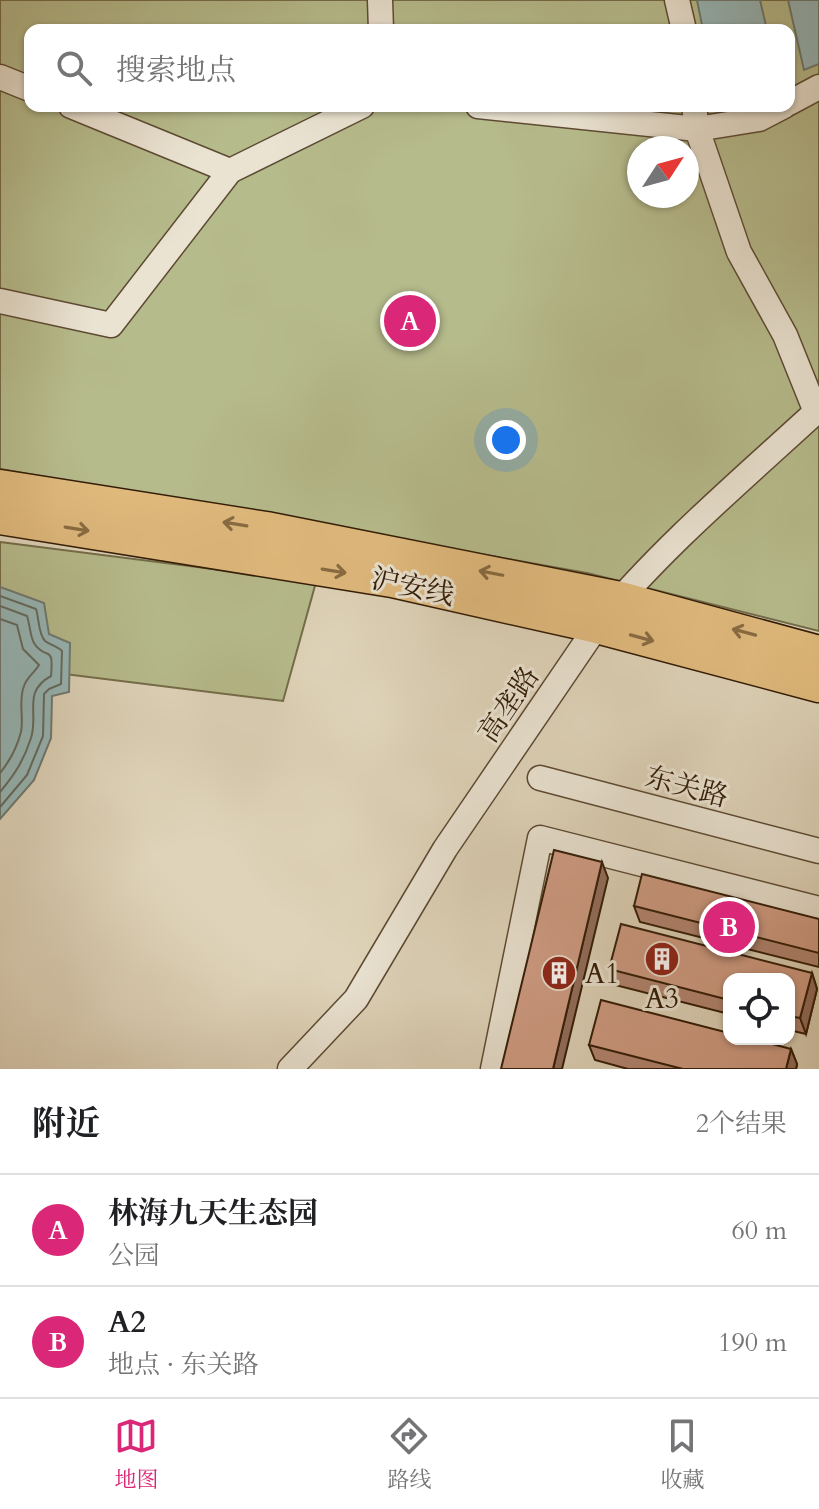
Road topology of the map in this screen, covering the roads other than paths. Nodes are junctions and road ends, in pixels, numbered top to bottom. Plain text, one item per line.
1 (380, 0) edge
2 (677, 0) edge
3 (381, 24) edge
4 (683, 24) edge
5 (0, 77) edge
6 (24, 87) edge
7 (819, 87) edge
8 (795, 100) edge
9 (86, 112) edge
10 (350, 112) edge
11 (596, 112) edge
12 (772, 112) edge
13 (695, 117) edge
14 (230, 171) junction
15 (0, 301) edge
16 (818, 410) edge
17 (0, 487) edge
18 (0, 517) edge
19 (620, 599) junction
20 (597, 626) junction
21 (819, 653) edge
22 (819, 685) edge
23 (540, 778) dead end
24 (819, 851) edge
25 (819, 909) edge
26 (290, 1069) edge
27 (493, 1069) edge

1 - 3 street
2 - 4 street
5 - 6 street
7 - 8 street
9 - 14 street
10 - 14 street
11 - 13 street
12 - 13 street
13 - 16 street
14 - 15 street
16 - 19 street, 高垄路
19 -> 17 highway, 沪安线
18 -> 20 highway, 沪安线
19 - 20 street, 高垄路
21 -> 19 highway, 沪安线
20 -> 22 highway, 沪安线
20 - 26 street, 高垄路
23 - 24 street, 东关路
25 - 27 street

